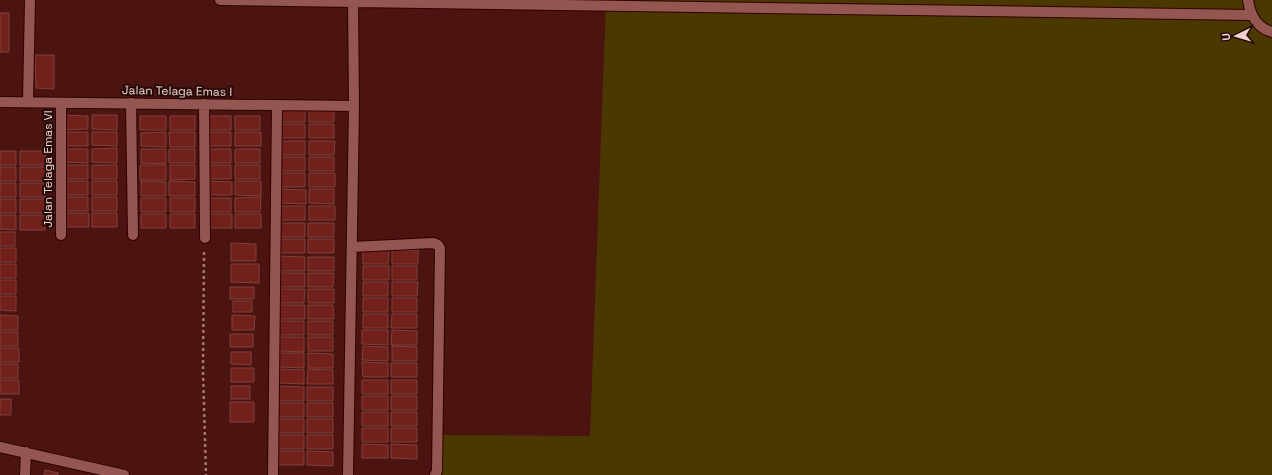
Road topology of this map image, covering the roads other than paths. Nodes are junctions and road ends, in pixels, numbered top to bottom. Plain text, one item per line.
1 (30, 0) edge
2 (220, 0) edge
3 (1248, 0) edge
4 (353, 2) junction
5 (1251, 15) junction
6 (1272, 32) edge
7 (0, 102) edge
8 (28, 102) junction
9 (61, 103) junction
10 (131, 103) junction
11 (204, 104) junction
12 (277, 105) junction
13 (354, 106) junction
14 (61, 235) dead end
15 (133, 235) dead end
16 (204, 238) road end
17 (352, 247) junction
18 (0, 447) edge
19 (26, 452) junction
20 (25, 475) edge
21 (124, 475) edge
22 (273, 475) edge
23 (348, 475) edge
24 (435, 475) edge

1 - 8 street
2 - 4 street
3 - 5 street
4 - 5 street
4 - 13 street
5 - 6 street
7 - 8 street, Jalan Telaga Emas I
8 - 9 street, Jalan Telaga Emas I
9 - 10 street, Jalan Telaga Emas I
9 - 14 street, Jalan Telaga Emas VI
10 - 11 street, Jalan Telaga Emas I
10 - 15 street
11 - 12 street, Jalan Telaga Emas I
11 - 16 street
12 - 13 street, Jalan Telaga Emas I
12 - 22 street
13 - 17 street
17 - 23 street
17 - 24 street
18 - 19 street
19 - 20 street
19 - 21 street

